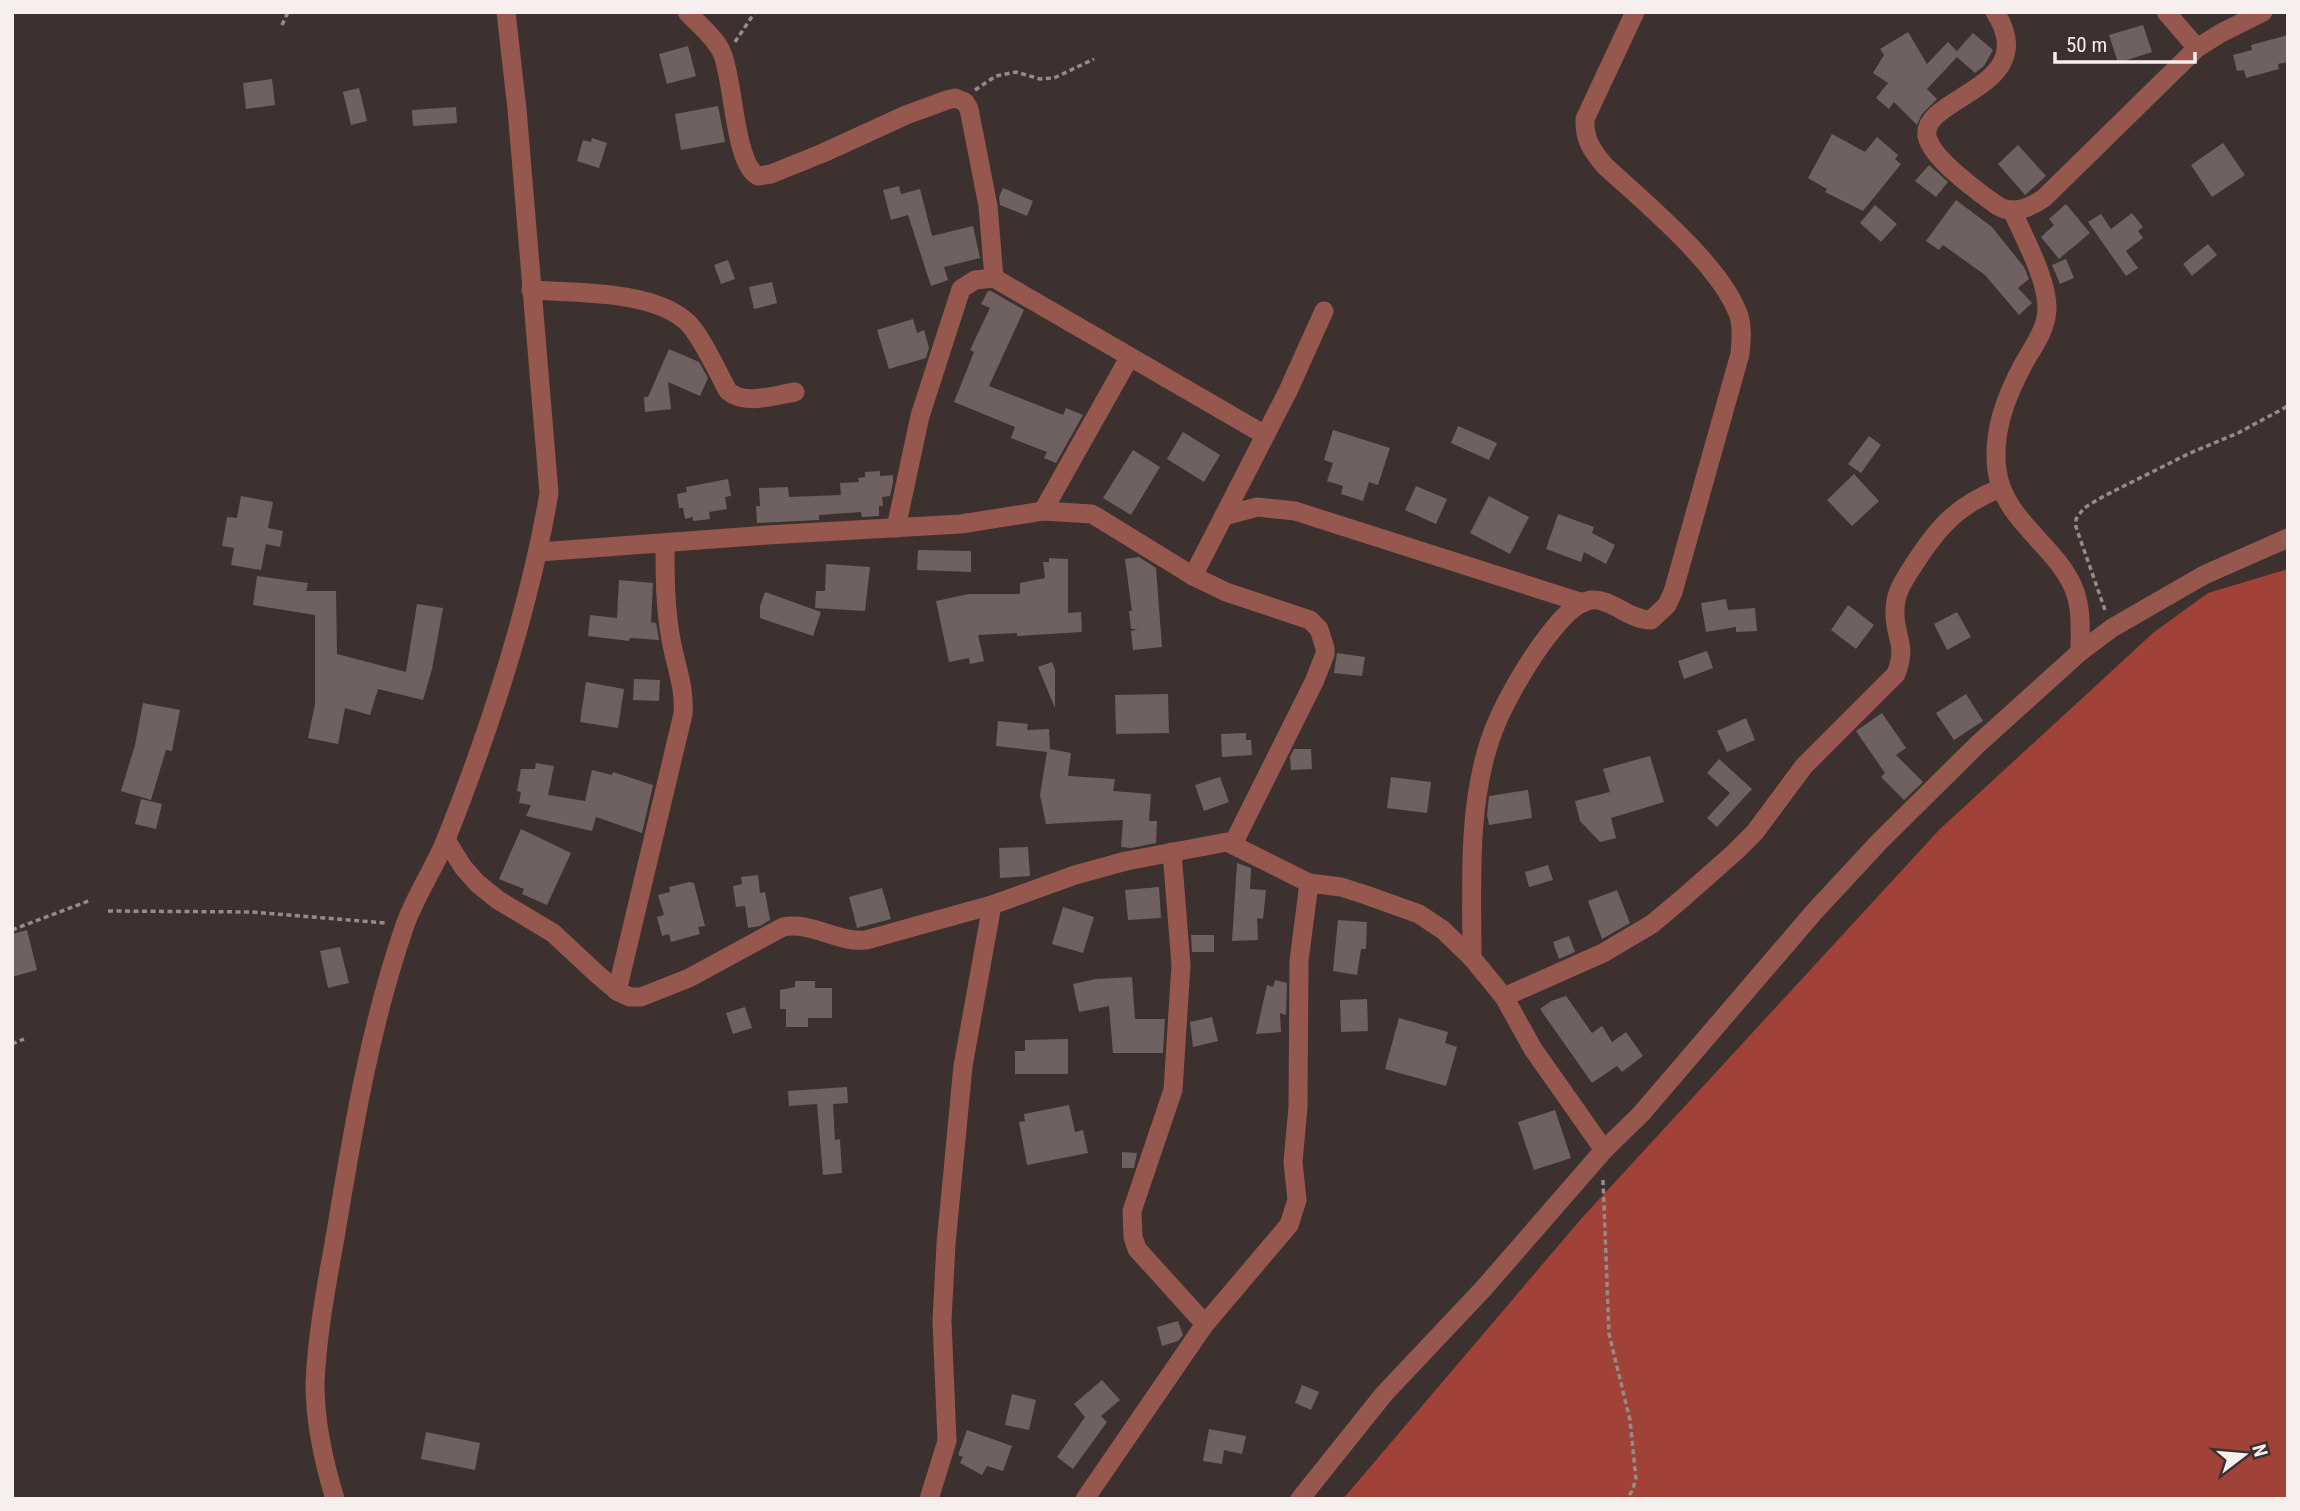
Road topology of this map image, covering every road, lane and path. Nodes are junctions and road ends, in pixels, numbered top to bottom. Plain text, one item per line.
1 (288, 12) edge
2 (506, 12) edge
3 (687, 12) edge
4 (755, 12) edge
5 (1635, 12) edge
6 (1995, 12) edge
7 (2166, 12) edge
8 (2263, 12) edge
9 (282, 25) dead end
10 (2197, 47) junction
11 (724, 58) junction
12 (1094, 59) dead end
13 (965, 102) junction
14 (2012, 210) junction
15 (994, 278) junction
16 (531, 290) junction
17 (1324, 311) dead end
18 (1129, 358) junction
19 (795, 392) dead end
20 (2288, 406) edge
21 (1265, 435) junction
22 (2001, 488) junction
23 (1043, 512) junction
24 (1224, 516) junction
25 (896, 528) junction
26 (2288, 538) edge
27 (665, 543) junction
28 (539, 552) junction
29 (1194, 576) junction
30 (1583, 603) junction
31 (2112, 628) junction
32 (2080, 652) junction
33 (446, 840) junction
34 (1233, 844) junction
35 (1172, 852) junction
36 (1309, 883) junction
37 (91, 900) dead end
38 (992, 905) junction
39 (108, 911) dead end
40 (405, 924) junction
41 (12, 930) edge
42 (1472, 958) junction
43 (617, 991) junction
44 (1504, 997) junction
45 (24, 1039) dead end
46 (12, 1044) edge
47 (1604, 1150) junction
48 (1205, 1324) junction
49 (335, 1499) edge
50 (929, 1499) edge
51 (1085, 1499) edge
52 (1300, 1499) edge
53 (1627, 1499) edge

1 - 9 path
2 - 16 street
3 - 11 street
4 - 11 path
5 - 30 street
6 - 14 street
7 - 10 street
8 - 10 street
10 - 14 street
11 - 13 street
12 - 13 path
13 - 15 street
14 - 22 street
15 - 18 street
15 - 25 street
16 - 19 street
16 - 28 street
17 - 21 street
18 - 21 street
18 - 23 street
20 - 31 path
21 - 24 street
22 - 32 street
22 - 44 street
23 - 25 street
23 - 29 street
24 - 29 street
24 - 30 street
25 - 27 street
26 - 31 street
27 - 28 street
27 - 43 street
28 - 33 street
29 - 34 street
30 - 42 street
31 - 32 street
32 - 47 street
33 - 40 street
33 - 43 street
34 - 35 street
34 - 36 street
35 - 38 street
35 - 48 street
36 - 42 street
36 - 48 street
37 - 41 path
38 - 43 street
38 - 50 street
39 - 40 path
40 - 49 street
42 - 44 street
44 - 47 street
45 - 46 path
47 - 52 street
47 - 53 path
48 - 51 street

